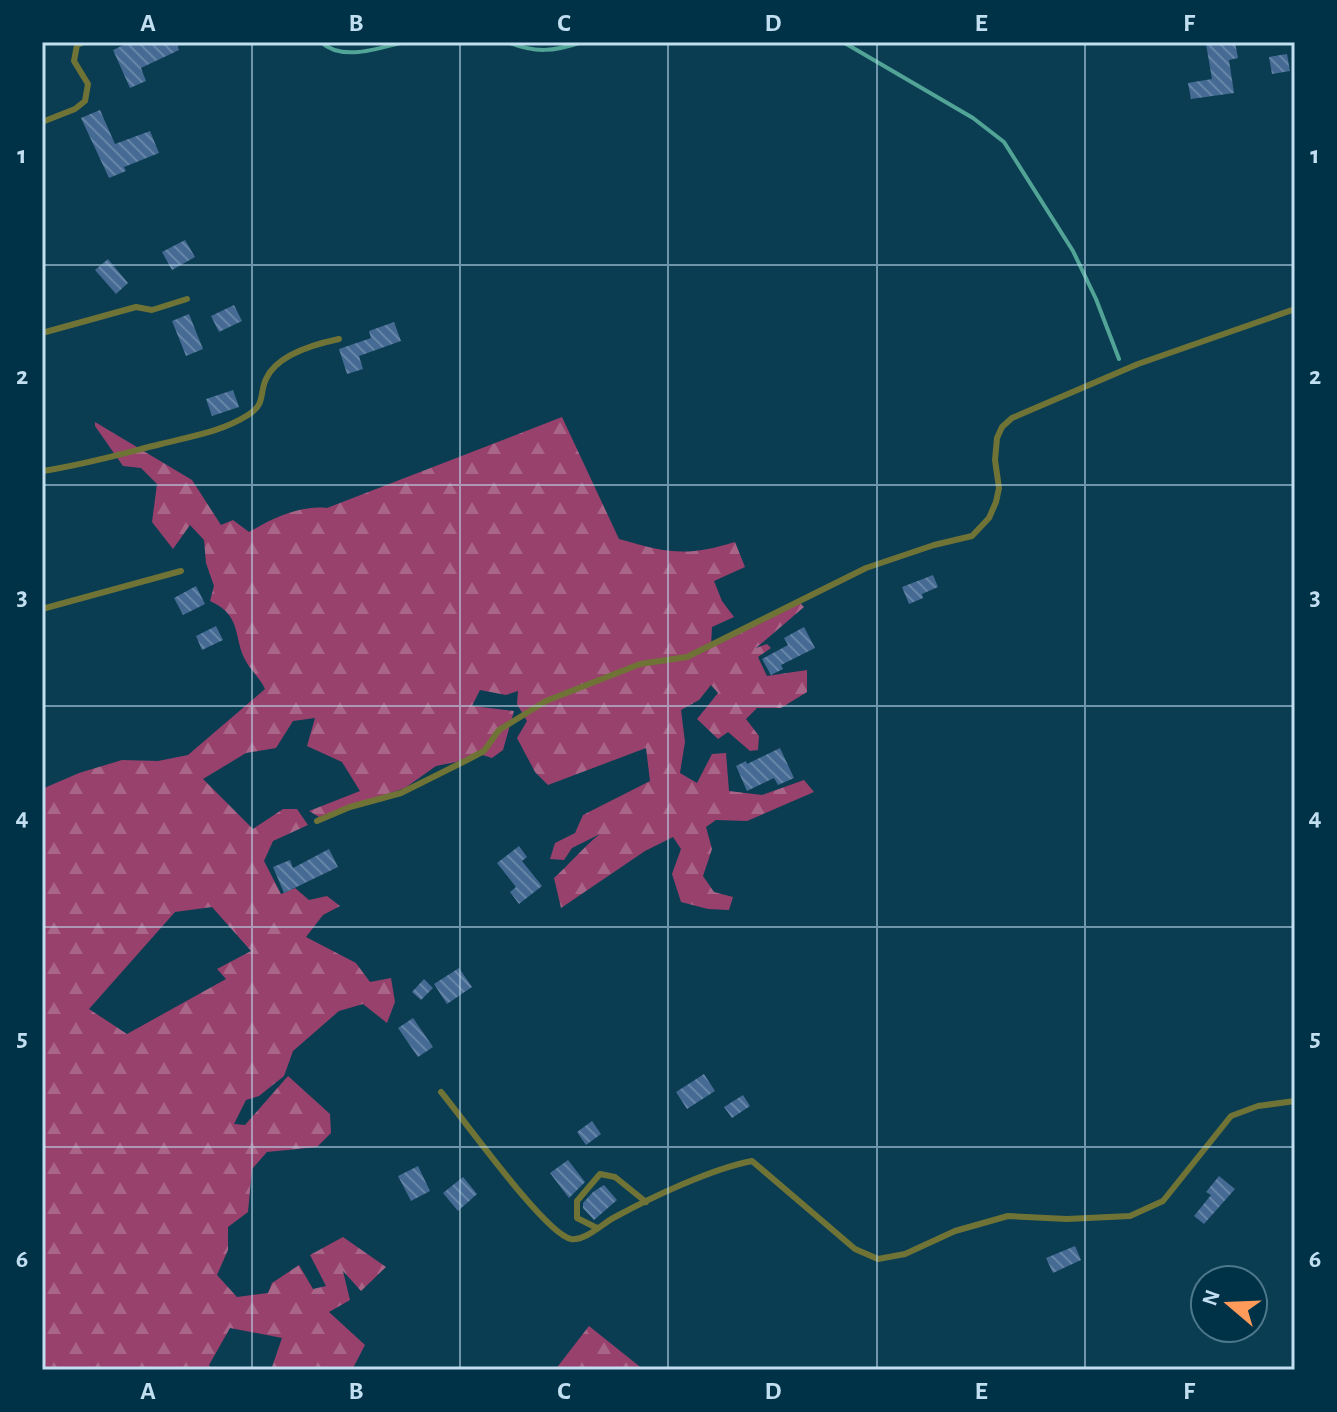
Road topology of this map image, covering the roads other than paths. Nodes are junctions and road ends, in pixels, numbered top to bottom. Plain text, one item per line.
1 (84, 42) edge
2 (42, 122) edge
3 (187, 299) dead end
4 (1295, 309) edge
5 (42, 333) edge
6 (339, 339) dead end
7 (42, 471) edge
8 (181, 571) dead end
9 (42, 609) edge
10 (317, 821) dead end
11 (441, 1092) dead end
12 (1295, 1101) edge
13 (646, 1202) junction
14 (597, 1228) junction

1 - 2 lane
3 - 5 lane
4 - 10 lane
6 - 7 lane
8 - 9 lane
11 - 14 lane
12 - 13 lane
13 - 14 lane
13 - 14 lane

